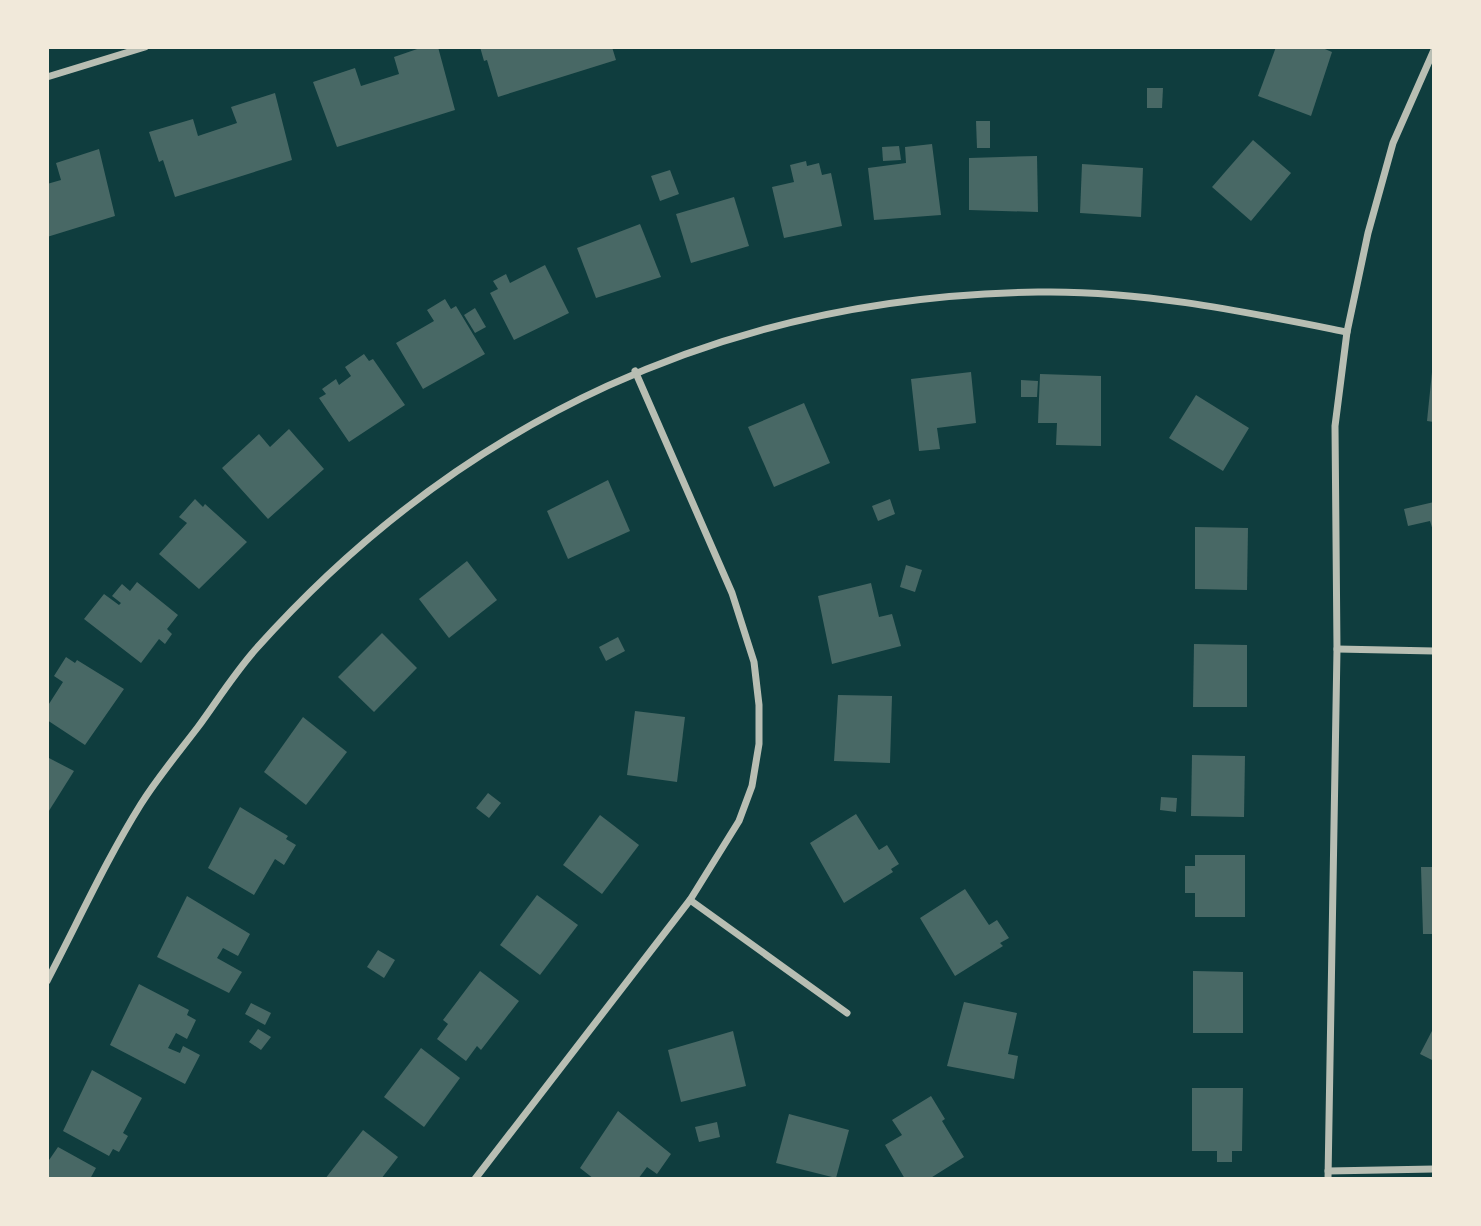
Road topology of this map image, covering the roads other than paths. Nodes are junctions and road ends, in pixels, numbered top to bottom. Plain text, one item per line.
1 (145, 47) edge
2 (1434, 50) edge
3 (47, 77) edge
4 (1347, 332) junction
5 (635, 371) junction
6 (1337, 649) junction
7 (1434, 651) edge
8 (690, 901) junction
9 (47, 981) edge
10 (847, 1013) dead end
11 (1434, 1169) edge
12 (1328, 1175) edge
13 (475, 1179) edge

1 - 3 street
2 - 4 street
4 - 5 street
4 - 6 street
5 - 8 street
5 - 9 street
6 - 7 street
6 - 12 street
8 - 10 street
8 - 13 street
11 - 12 street

